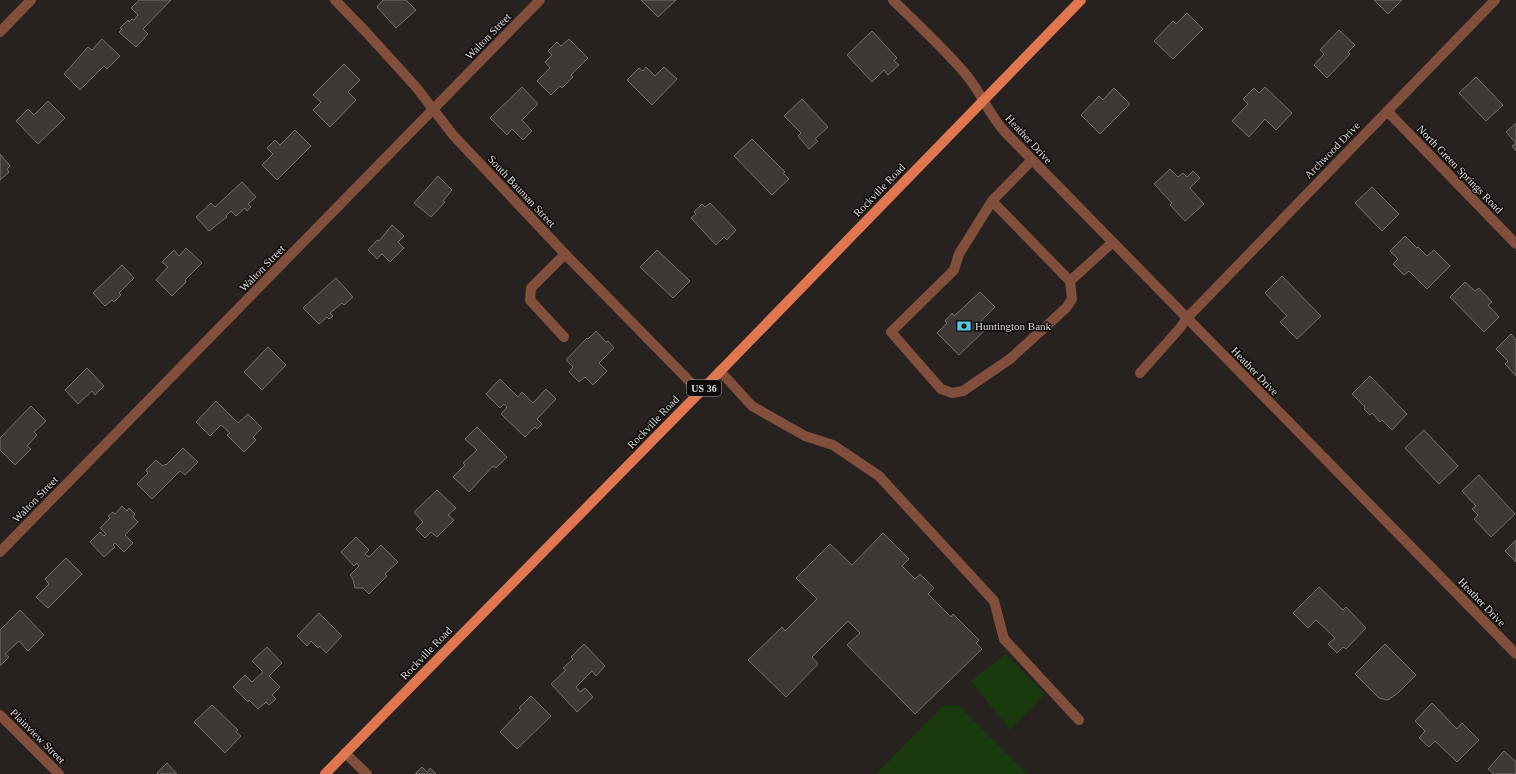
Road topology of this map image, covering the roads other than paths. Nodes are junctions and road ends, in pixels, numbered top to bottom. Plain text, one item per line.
1 (31, 0) edge
2 (335, 0) edge
3 (540, 0) edge
4 (893, 0) edge
5 (1081, 0) edge
6 (1495, 0) edge
7 (0, 32) edge
8 (984, 100) junction
9 (434, 110) junction
10 (1387, 111) junction
11 (1032, 160) junction
12 (992, 201) junction
13 (1113, 242) junction
14 (1516, 244) edge
15 (565, 254) junction
16 (1070, 281) junction
17 (1187, 318) junction
18 (564, 337) dead end
19 (720, 371) junction
20 (1140, 373) dead end
21 (700, 392) junction
22 (0, 552) edge
23 (1516, 654) edge
24 (0, 715) edge
25 (1079, 720) dead end
26 (345, 752) junction
27 (59, 774) edge
28 (324, 774) edge
29 (367, 774) edge

1 - 7 street
2 - 9 street, South Bauman Street
3 - 9 street, Walton Street
4 - 8 street, Heather Drive
5 - 8 main road, Rockville Road / US 36
6 - 10 street, Archwood Drive
8 - 11 street, Heather Drive
8 - 19 main road, Rockville Road / US 36
9 - 15 street, South Bauman Street
9 - 22 street, Walton Street
10 - 14 street, North Green Springs Road
10 - 17 street, Archwood Drive
11 - 12 street
11 - 13 street, Heather Drive
12 - 16 street
12 - 16 street
13 - 16 street
13 - 17 street, Heather Drive
15 - 18 street
15 - 21 street, South Bauman Street
17 - 20 street, Archwood Drive
17 - 23 street, Heather Drive
19 - 21 main road, Rockville Road / US 36
19 - 25 street
21 - 26 main road, Rockville Road / US 36
24 - 27 street, Plainview Street
26 - 28 main road, Rockville Road / US 36
26 - 29 street

